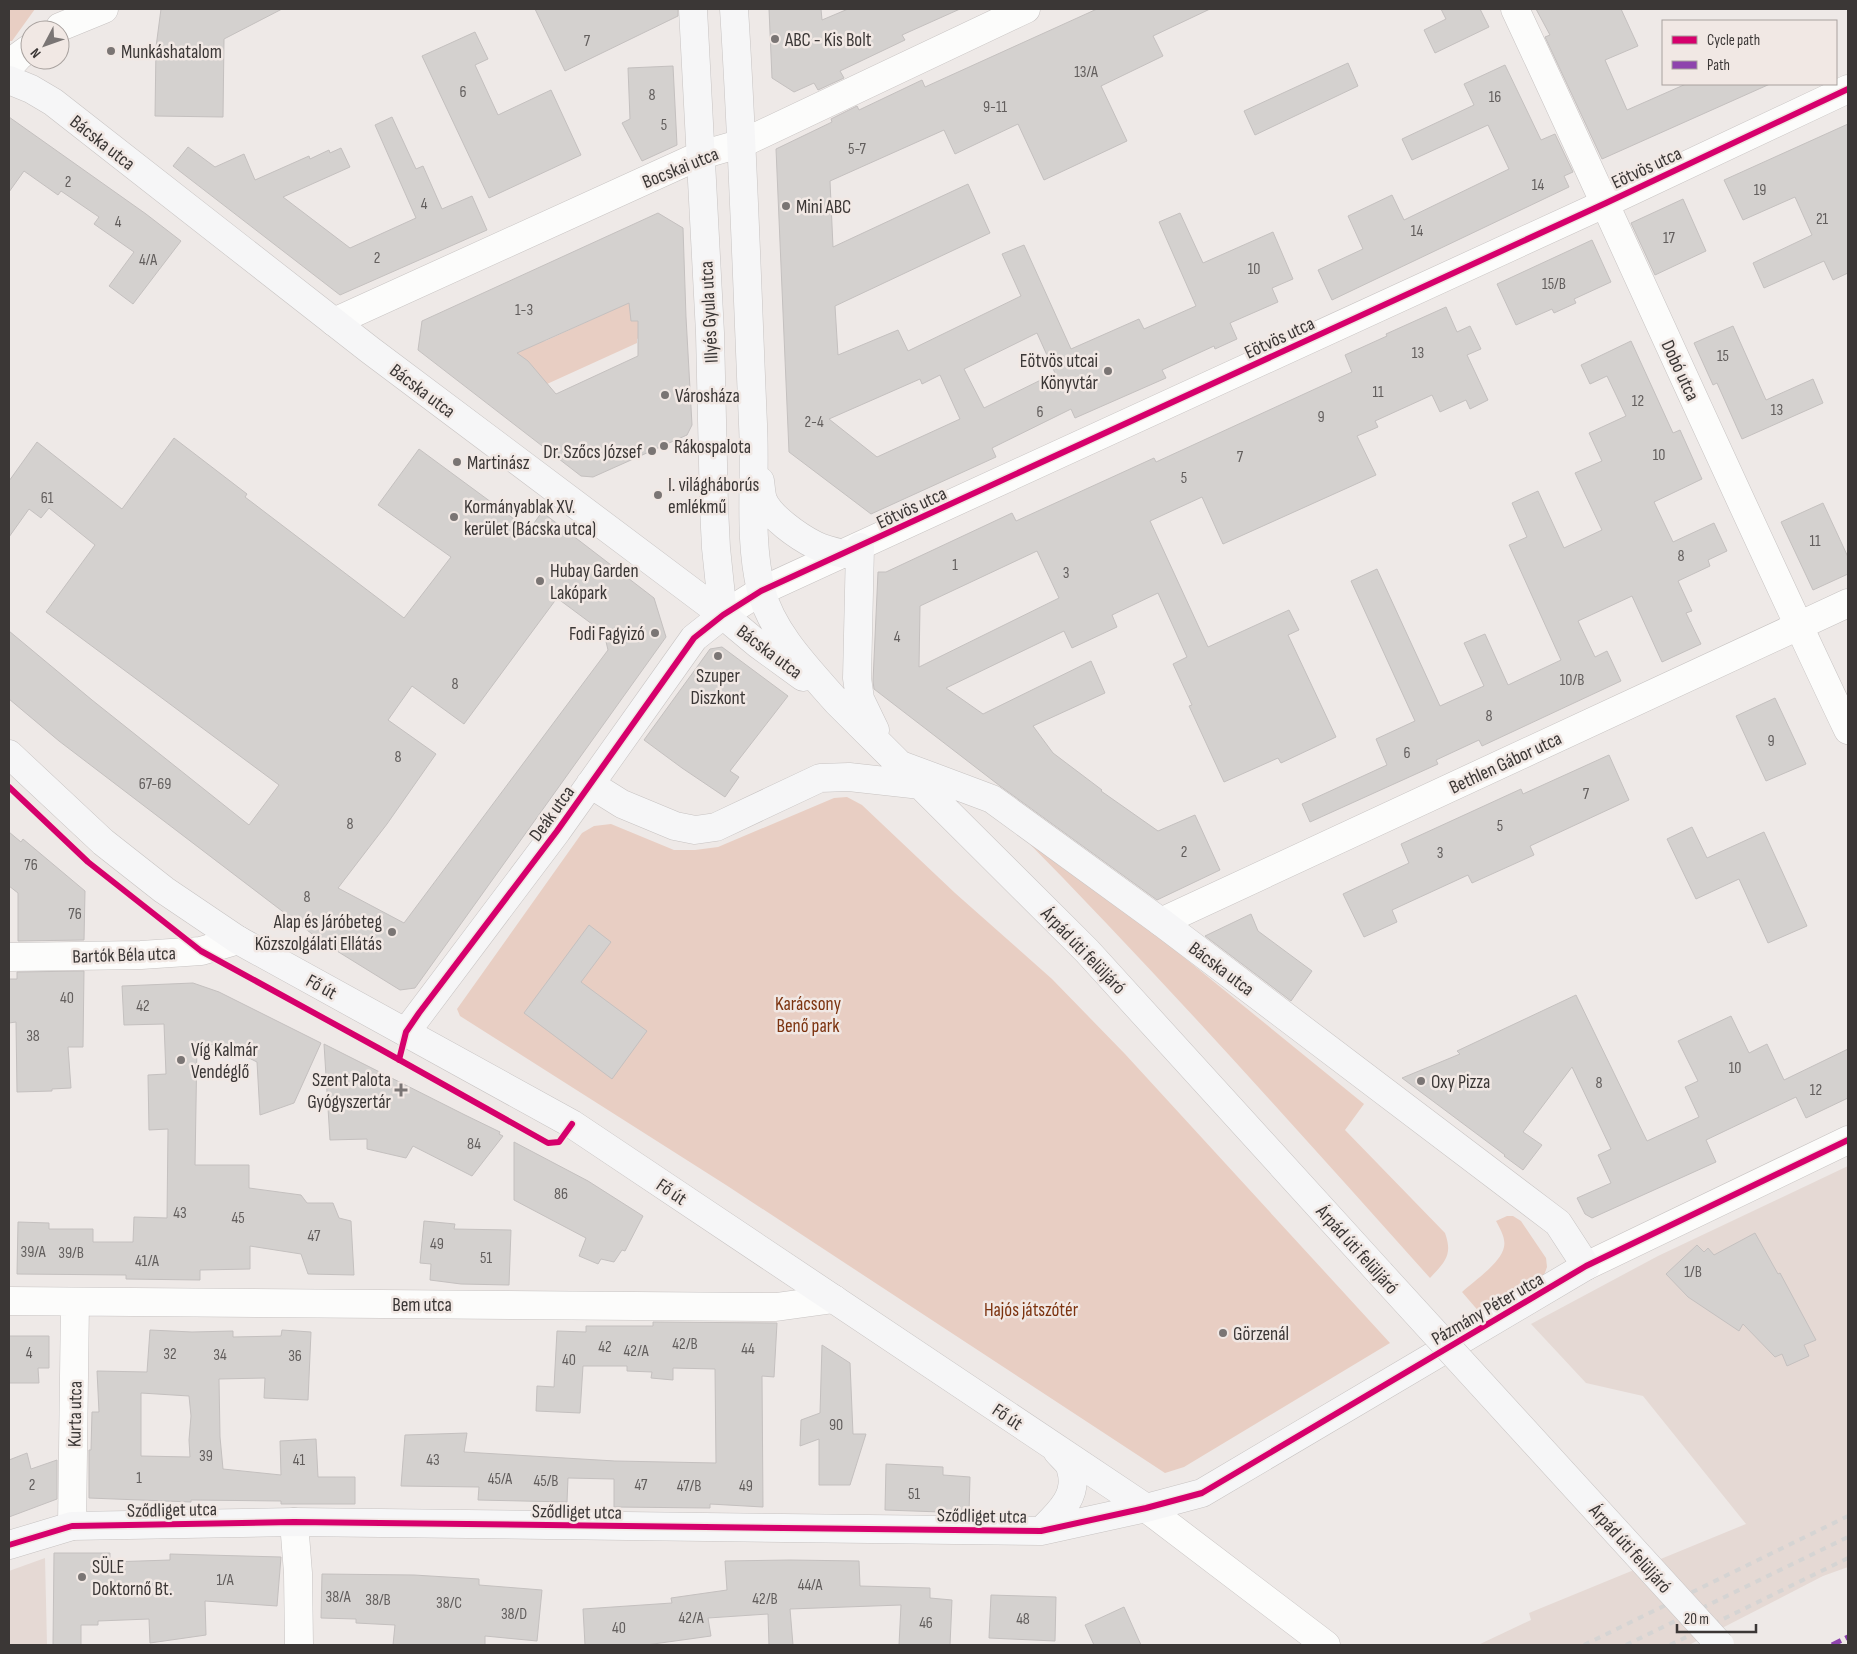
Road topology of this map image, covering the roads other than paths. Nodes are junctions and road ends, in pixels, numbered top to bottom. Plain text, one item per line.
1 (104, 9) edge
2 (693, 9) edge
3 (734, 9) edge
4 (1026, 9) edge
5 (1515, 9) edge
6 (65, 20) edge
7 (20, 55) edge
8 (9, 67) edge
9 (9, 80) edge
10 (1848, 89) edge
11 (742, 143) junction
12 (701, 155) junction
13 (1606, 203) junction
14 (334, 322) junction
15 (755, 452) junction
16 (853, 550) junction
17 (761, 591) junction
18 (1848, 603) edge
19 (723, 615) junction
20 (1798, 626) junction
21 (837, 702) junction
22 (1848, 730) edge
23 (9, 754) edge
24 (893, 758) junction
25 (590, 784) junction
26 (920, 785) junction
27 (1161, 922) junction
28 (238, 940) junction
29 (9, 956) edge
30 (406, 1032) junction
31 (1848, 1140) edge
32 (1586, 1266) junction
33 (834, 1299) junction
34 (9, 1301) edge
35 (75, 1302) junction
36 (1053, 1446) junction
37 (1146, 1508) junction
38 (294, 1522) junction
39 (72, 1526) junction
40 (1041, 1531) junction
41 (9, 1545) edge
42 (1322, 1644) edge
43 (300, 1645) edge
44 (1720, 1645) edge

1 - 6 street
2 - 12 street, Illyés Gyula utca
3 - 11 street
4 - 11 street, Bocskai utca
5 - 13 street, Dobó utca
7 - 8 street
9 - 14 street, Bácska utca
10 - 13 street, Eötvös utca
11 - 12 street, Bocskai utca
11 - 15 street
12 - 14 street, Bocskai utca
12 - 19 street, Illyés Gyula utca
13 - 16 street, Eötvös utca
13 - 20 street, Dobó utca
14 - 19 street, Bácska utca
15 - 16 street
15 - 17 street
16 - 17 street, Eötvös utca
16 - 24 street
17 - 19 street, Eötvös utca
17 - 21 street, Bácska utca
18 - 20 street, Bethlen Gábor utca
19 - 21 street, Bácska utca
19 - 25 street, Deák utca
20 - 22 street, Dobó utca
20 - 27 street, Bethlen Gábor utca
21 - 24 street, Bácska utca
23 - 28 street, Fő út
24 - 26 street, Árpád úti felüljáró
24 - 27 street, Bácska utca
25 - 26 street
25 - 30 street, Deák utca
26 - 44 street, Árpád úti felüljáró, bridge
27 - 32 street, Bácska utca
28 - 29 street, Bartók Béla utca
28 - 30 street, Fő út
30 - 33 street, Fő út
31 - 32 street, Pázmány Péter utca
32 - 37 street, Pázmány Péter utca
33 - 35 street, Bem utca
33 - 36 street, Fő út
34 - 35 street, Bem utca
35 - 39 street, Kurta utca
36 - 37 street, Fő út
36 - 40 street
37 - 40 street, Sződliget utca
37 - 42 street, Fő út
38 - 39 street, Sződliget utca
38 - 40 street, Sződliget utca
38 - 43 street
39 - 41 street, Sződliget utca

